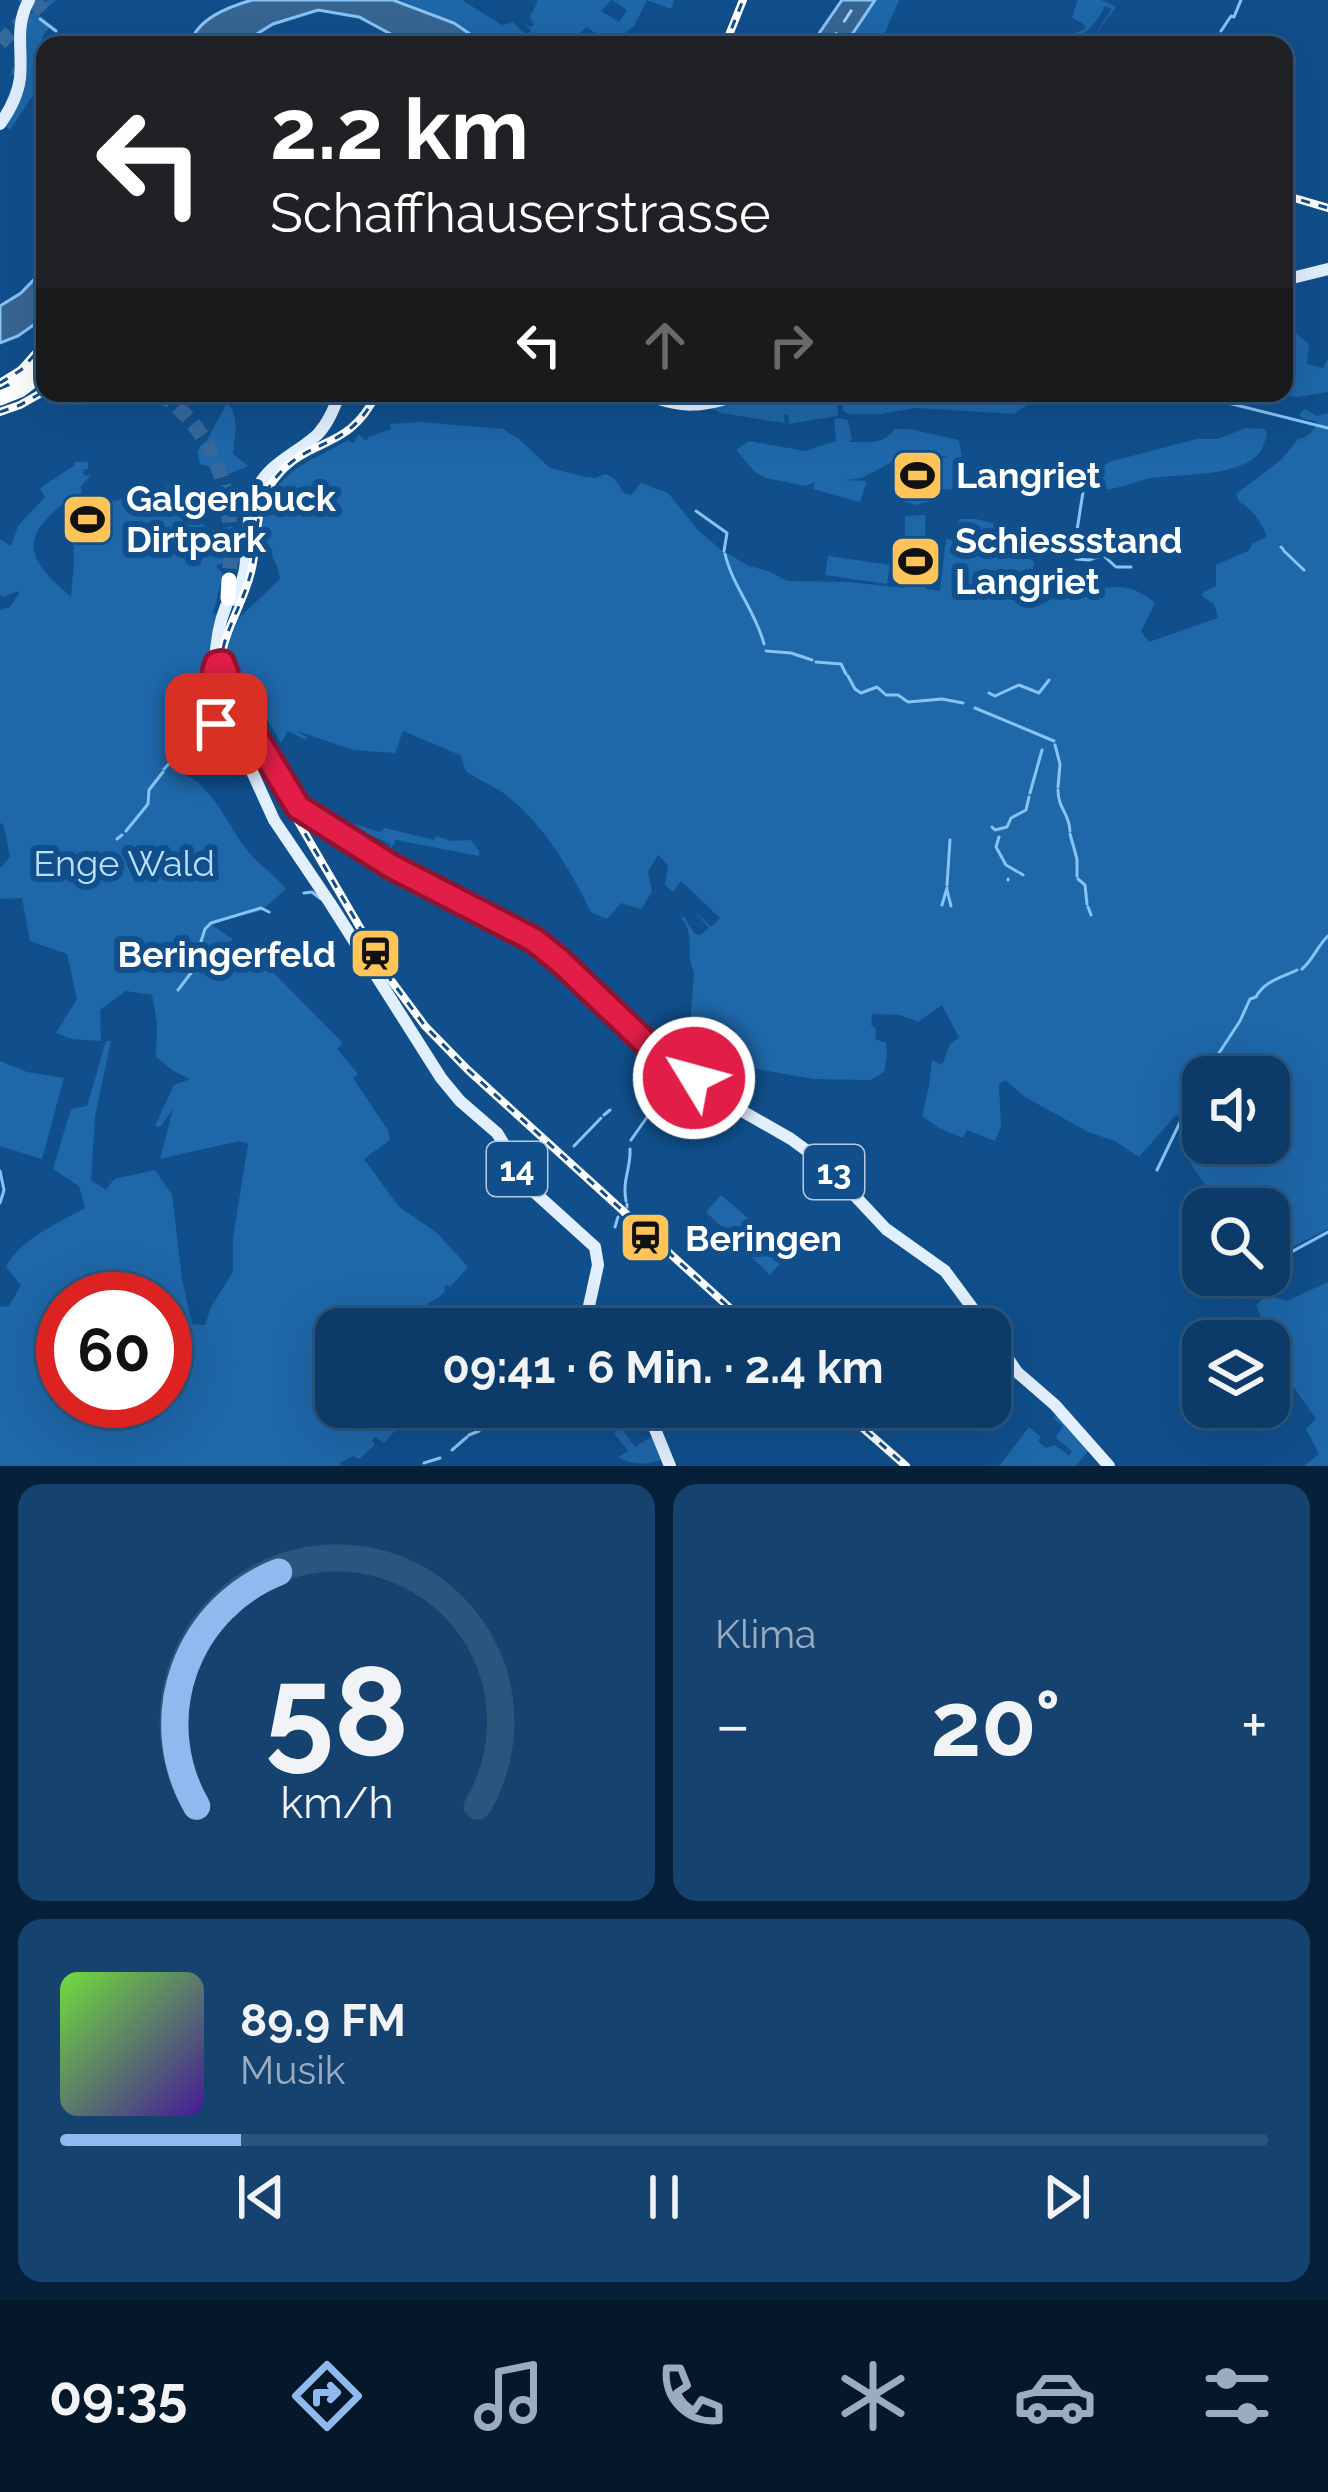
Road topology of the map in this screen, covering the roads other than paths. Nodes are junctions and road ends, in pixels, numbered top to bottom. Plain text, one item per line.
1 (29, 0) edge
2 (0, 124) edge
3 (1328, 269) edge
4 (1293, 278) edge
5 (336, 402) edge
6 (669, 402) edge
7 (710, 402) edge
8 (218, 659) junction
9 (588, 1308) edge
10 (973, 1308) edge
11 (1011, 1363) edge
12 (655, 1428) edge
13 (670, 1466) edge
14 (1109, 1466) edge

1 - 2 main road
3 - 4 main road
5 - 8 main road
6 - 7 main road
8 - 9 main road, 14
8 - 10 main road, 13
11 - 14 main road, 13
12 - 13 main road

